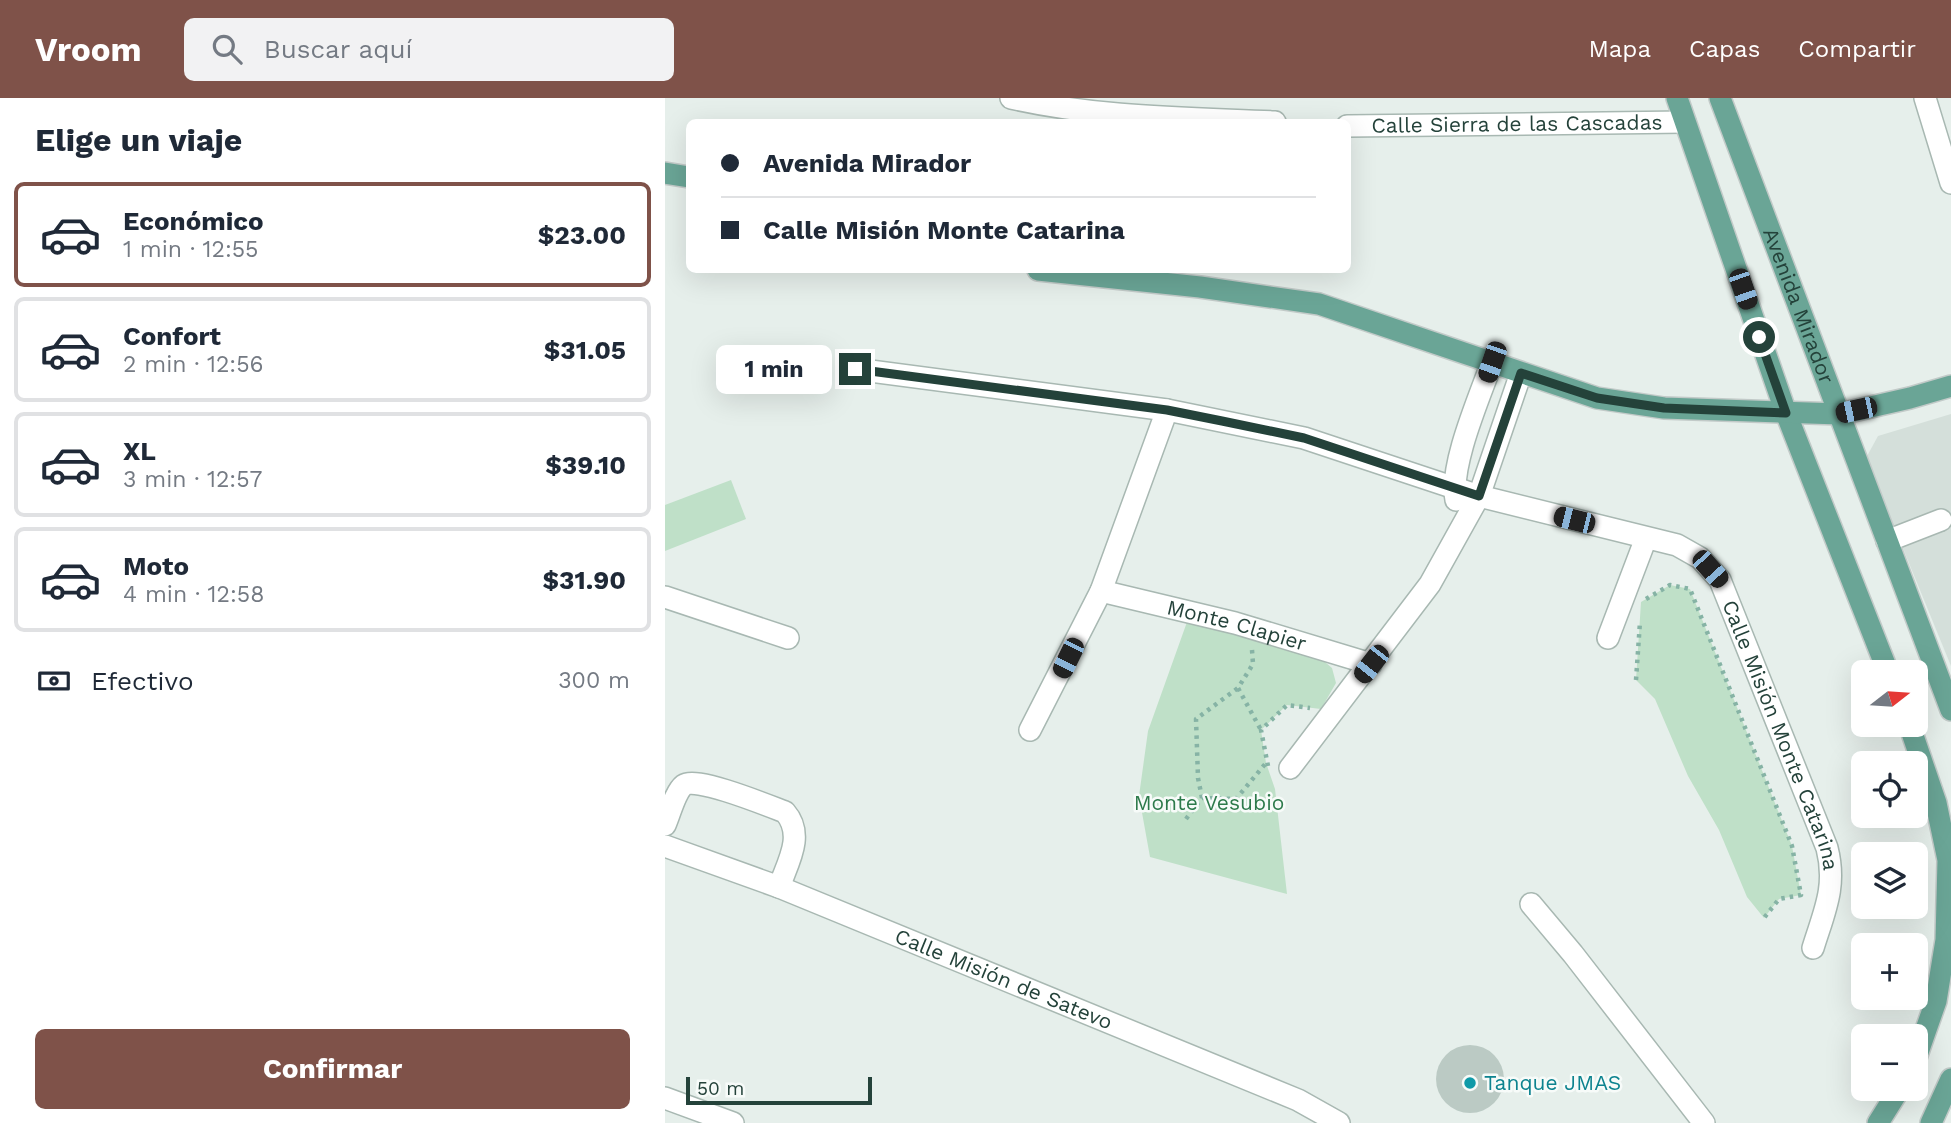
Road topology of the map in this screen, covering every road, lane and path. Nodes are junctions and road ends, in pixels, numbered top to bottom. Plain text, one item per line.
1 (1011, 98) edge
2 (1677, 98) edge
3 (1720, 98) edge
4 (1925, 98) edge
5 (1225, 119) edge
6 (1685, 122) junction
7 (1351, 126) edge
8 (665, 173) edge
9 (686, 176) edge
10 (1951, 183) edge
11 (1067, 273) edge
12 (1492, 362) junction
13 (855, 369) dead end
14 (1521, 373) junction
15 (1951, 386) edge
16 (1167, 410) junction
17 (1786, 413) junction
18 (1840, 414) junction
19 (1453, 486) junction
20 (1479, 496) junction
21 (1941, 520) dead end
22 (1462, 526) junction
23 (1646, 538) junction
24 (1887, 541) junction
25 (1101, 591) junction
26 (665, 597) edge
27 (1641, 602) dead end
28 (1640, 615) dead end
29 (1254, 629) junction
30 (788, 638) dead end
31 (1608, 638) dead end
32 (1883, 660) edge
33 (1371, 664) junction
34 (1636, 680) dead end
35 (1238, 688) junction
36 (1321, 709) dead end
37 (1951, 710) edge
38 (1030, 730) dead end
39 (1261, 730) junction
40 (1913, 737) edge
41 (1266, 763) junction
42 (1281, 772) joint
43 (1202, 798) junction
44 (1186, 818) dead end
45 (665, 825) edge
46 (665, 846) edge
47 (779, 887) junction
48 (1531, 904) dead end
49 (1764, 918) dead end
50 (1813, 948) dead end
51 (1928, 1024) edge
52 (1951, 1079) edge
53 (665, 1098) edge
54 (1892, 1101) edge
55 (1934, 1121) edge
56 (733, 1123) edge
57 (1339, 1123) edge
58 (1704, 1123) edge
59 (1878, 1123) edge

1 - 5 street
2 - 6 main road
3 - 18 main road, Avenida Mirador
4 - 10 street
6 - 7 street, Calle Sierra de las Cascadas
6 - 17 main road
8 - 9 main road
11 - 12 main road
12 - 14 main road
12 - 19 street
13 - 16 street, Calle Misión Monte Catarina
14 - 17 main road
14 - 20 street
15 - 18 main road
16 - 19 street, Calle Misión Monte Catarina
16 - 25 street
17 - 18 main road
17 - 32 main road
18 - 24 main road, Avenida Mirador
19 - 20 street, Calle Misión Monte Catarina
19 - 22 street
20 - 22 street
20 - 23 street, Calle Misión Monte Catarina
21 - 24 street
22 - 33 street
23 - 31 street
23 - 50 street, Calle Misión Monte Catarina
24 - 37 main road, Avenida Mirador
25 - 29 street, Monte Clapier
25 - 38 street
26 - 30 street
27 - 49 path
28 - 34 path
29 - 33 street, Monte Clapier
29 - 35 path
33 - 42 street
35 - 39 path
35 - 43 path
36 - 39 path
39 - 41 path
40 - 51 main road
41 - 42 path
41 - 43 path
43 - 44 path
45 - 47 street
46 - 47 street, Calle Misión de Satevo
47 - 57 street, Calle Misión de Satevo
48 - 58 street
52 - 55 main road
53 - 56 street
54 - 59 main road

